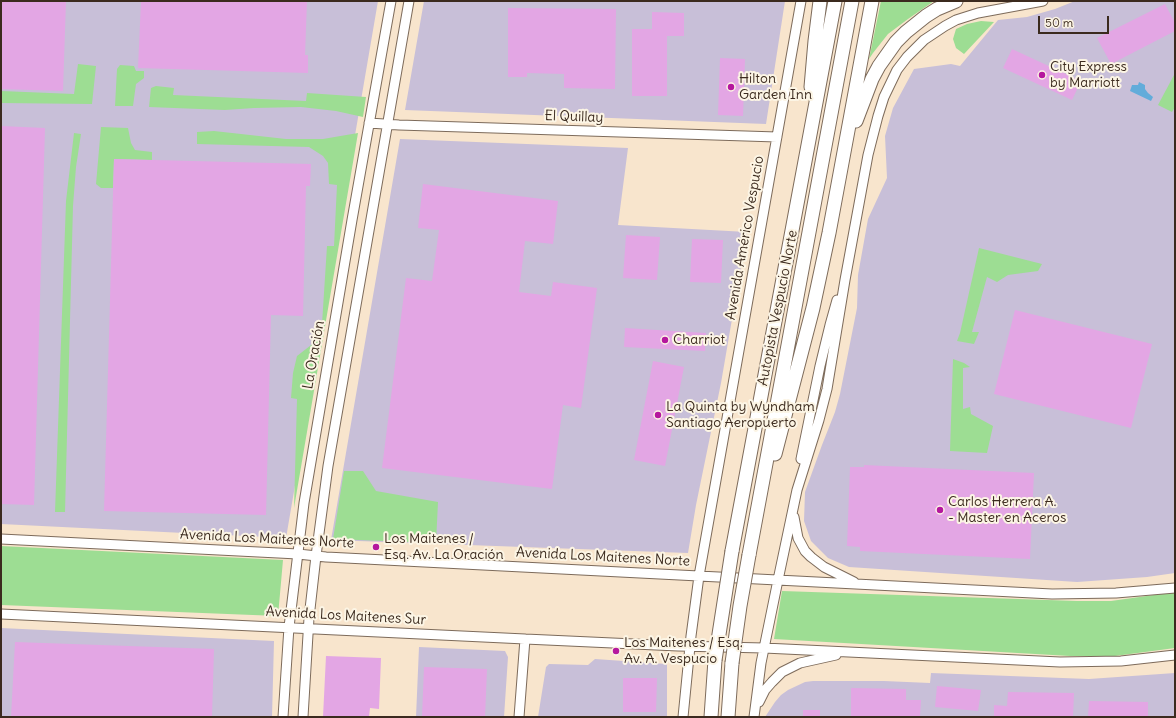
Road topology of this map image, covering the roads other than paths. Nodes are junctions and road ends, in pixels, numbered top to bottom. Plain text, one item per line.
1 (391, 1) edge
2 (409, 1) edge
3 (802, 1) edge
4 (820, 1) edge
5 (835, 1) edge
6 (852, 1) edge
7 (872, 1) edge
8 (956, 1) edge
9 (1043, 1) edge
10 (369, 123) junction
11 (388, 125) junction
12 (777, 137) junction
13 (844, 155) junction
14 (806, 157) junction
15 (759, 497) junction
16 (793, 509) junction
17 (1, 539) edge
18 (298, 554) junction
19 (316, 556) junction
20 (700, 576) junction
21 (778, 580) junction
22 (857, 584) junction
23 (1175, 588) edge
24 (1, 614) edge
25 (289, 627) junction
26 (308, 628) junction
27 (525, 639) junction
28 (690, 646) junction
29 (764, 648) junction
30 (851, 652) junction
31 (1175, 656) edge
32 (715, 666) junction
33 (755, 713) edge
34 (283, 717) edge
35 (303, 717) edge
36 (519, 717) edge
37 (683, 717) edge
38 (702, 717) edge
39 (711, 717) edge
40 (728, 717) edge

1 - 10 street, La Oración
2 - 11 street
3 - 12 street, Avenida Américo Vespucio
4 - 14 highway
5 - 14 highway, Autopista Vespucio Norte
6 - 15 highway, Autopista Vespucio Norte
7 - 13 highway
8 - 13 highway
9 - 16 street
10 - 11 street, El Quillay
10 - 18 street, La Oración
11 - 12 street, El Quillay
11 - 19 street
12 - 20 street, Avenida Américo Vespucio
13 - 15 highway
14 - 32 highway, Autopista Vespucio Norte, bridge
15 - 40 highway, Autopista Vespucio Norte, bridge
16 - 21 street
16 - 22 street
17 - 18 street, Avenida Los Maitenes Norte
18 - 19 street, Avenida Los Maitenes Norte
18 - 25 street, La Oración
19 - 20 street, Avenida Los Maitenes Norte
19 - 26 street
20 - 21 street, Avenida Los Maitenes Norte
20 - 28 street, Avenida Américo Vespucio
21 - 22 street, Avenida Los Maitenes Norte
21 - 29 street
22 - 23 street, Avenida Los Maitenes Norte
24 - 25 street, Avenida Los Maitenes Sur
25 - 26 street, Avenida Los Maitenes Sur
25 - 34 street, La Oración
26 - 27 street, Avenida Los Maitenes Sur
26 - 35 street
27 - 28 street, Avenida Los Maitenes Sur
27 - 36 street
28 - 29 street, Avenida Los Maitenes Sur
28 - 37 street, Avenida Américo Vespucio
29 - 30 street, Avenida Los Maitenes Sur
29 - 33 street
30 - 31 street
30 - 33 street
32 - 38 highway
32 - 39 highway, Autopista Vespucio Norte

